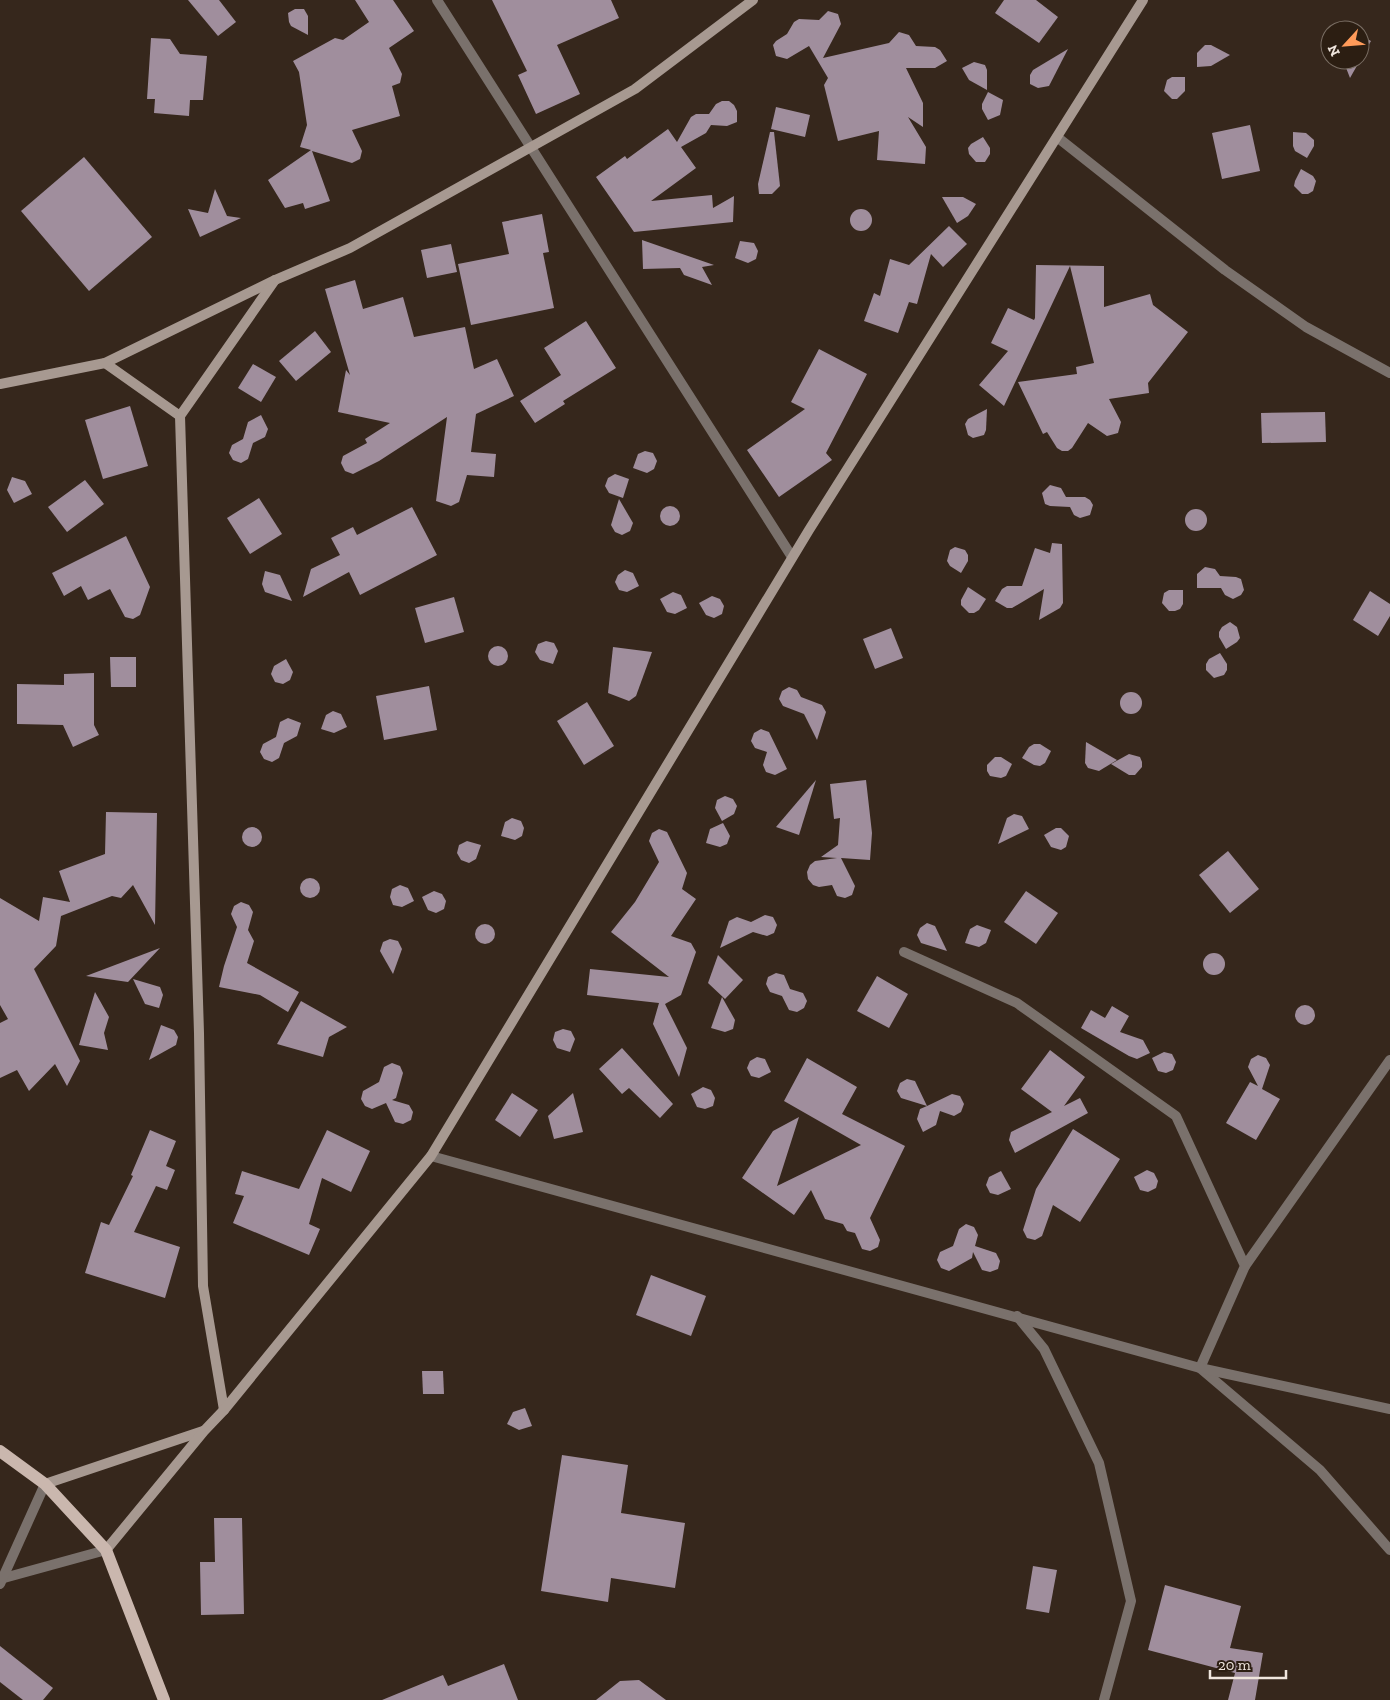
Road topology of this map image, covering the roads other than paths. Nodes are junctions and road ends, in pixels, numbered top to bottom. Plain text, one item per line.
1 (437, 0) edge
2 (753, 0) edge
3 (1143, 0) edge
4 (1057, 137) junction
5 (531, 147) junction
6 (275, 280) junction
7 (105, 363) junction
8 (1390, 373) edge
9 (0, 384) edge
10 (180, 416) junction
11 (792, 557) junction
12 (904, 952) dead end
13 (1390, 1060) edge
14 (431, 1156) junction
15 (1246, 1266) junction
16 (1017, 1316) junction
17 (1200, 1368) junction
18 (1390, 1409) edge
19 (224, 1410) junction
20 (204, 1431) junction
21 (0, 1451) edge
22 (45, 1484) junction
23 (106, 1550) junction
24 (1390, 1550) edge
25 (2, 1581) edge
26 (164, 1700) edge
27 (1104, 1700) edge

1 - 5 street
2 - 5 street
3 - 4 street
4 - 8 street
4 - 11 street
5 - 6 street
5 - 11 street
6 - 7 street
6 - 10 street
7 - 9 street
7 - 10 street
10 - 19 street
11 - 14 street
12 - 15 street
13 - 15 street
14 - 16 street
14 - 19 street
15 - 17 street
16 - 17 street
16 - 27 street
17 - 18 street
17 - 24 street
19 - 20 street
20 - 22 street
20 - 23 street
21 - 22 main road
22 - 23 main road
22 - 25 street
23 - 25 street
23 - 26 main road

